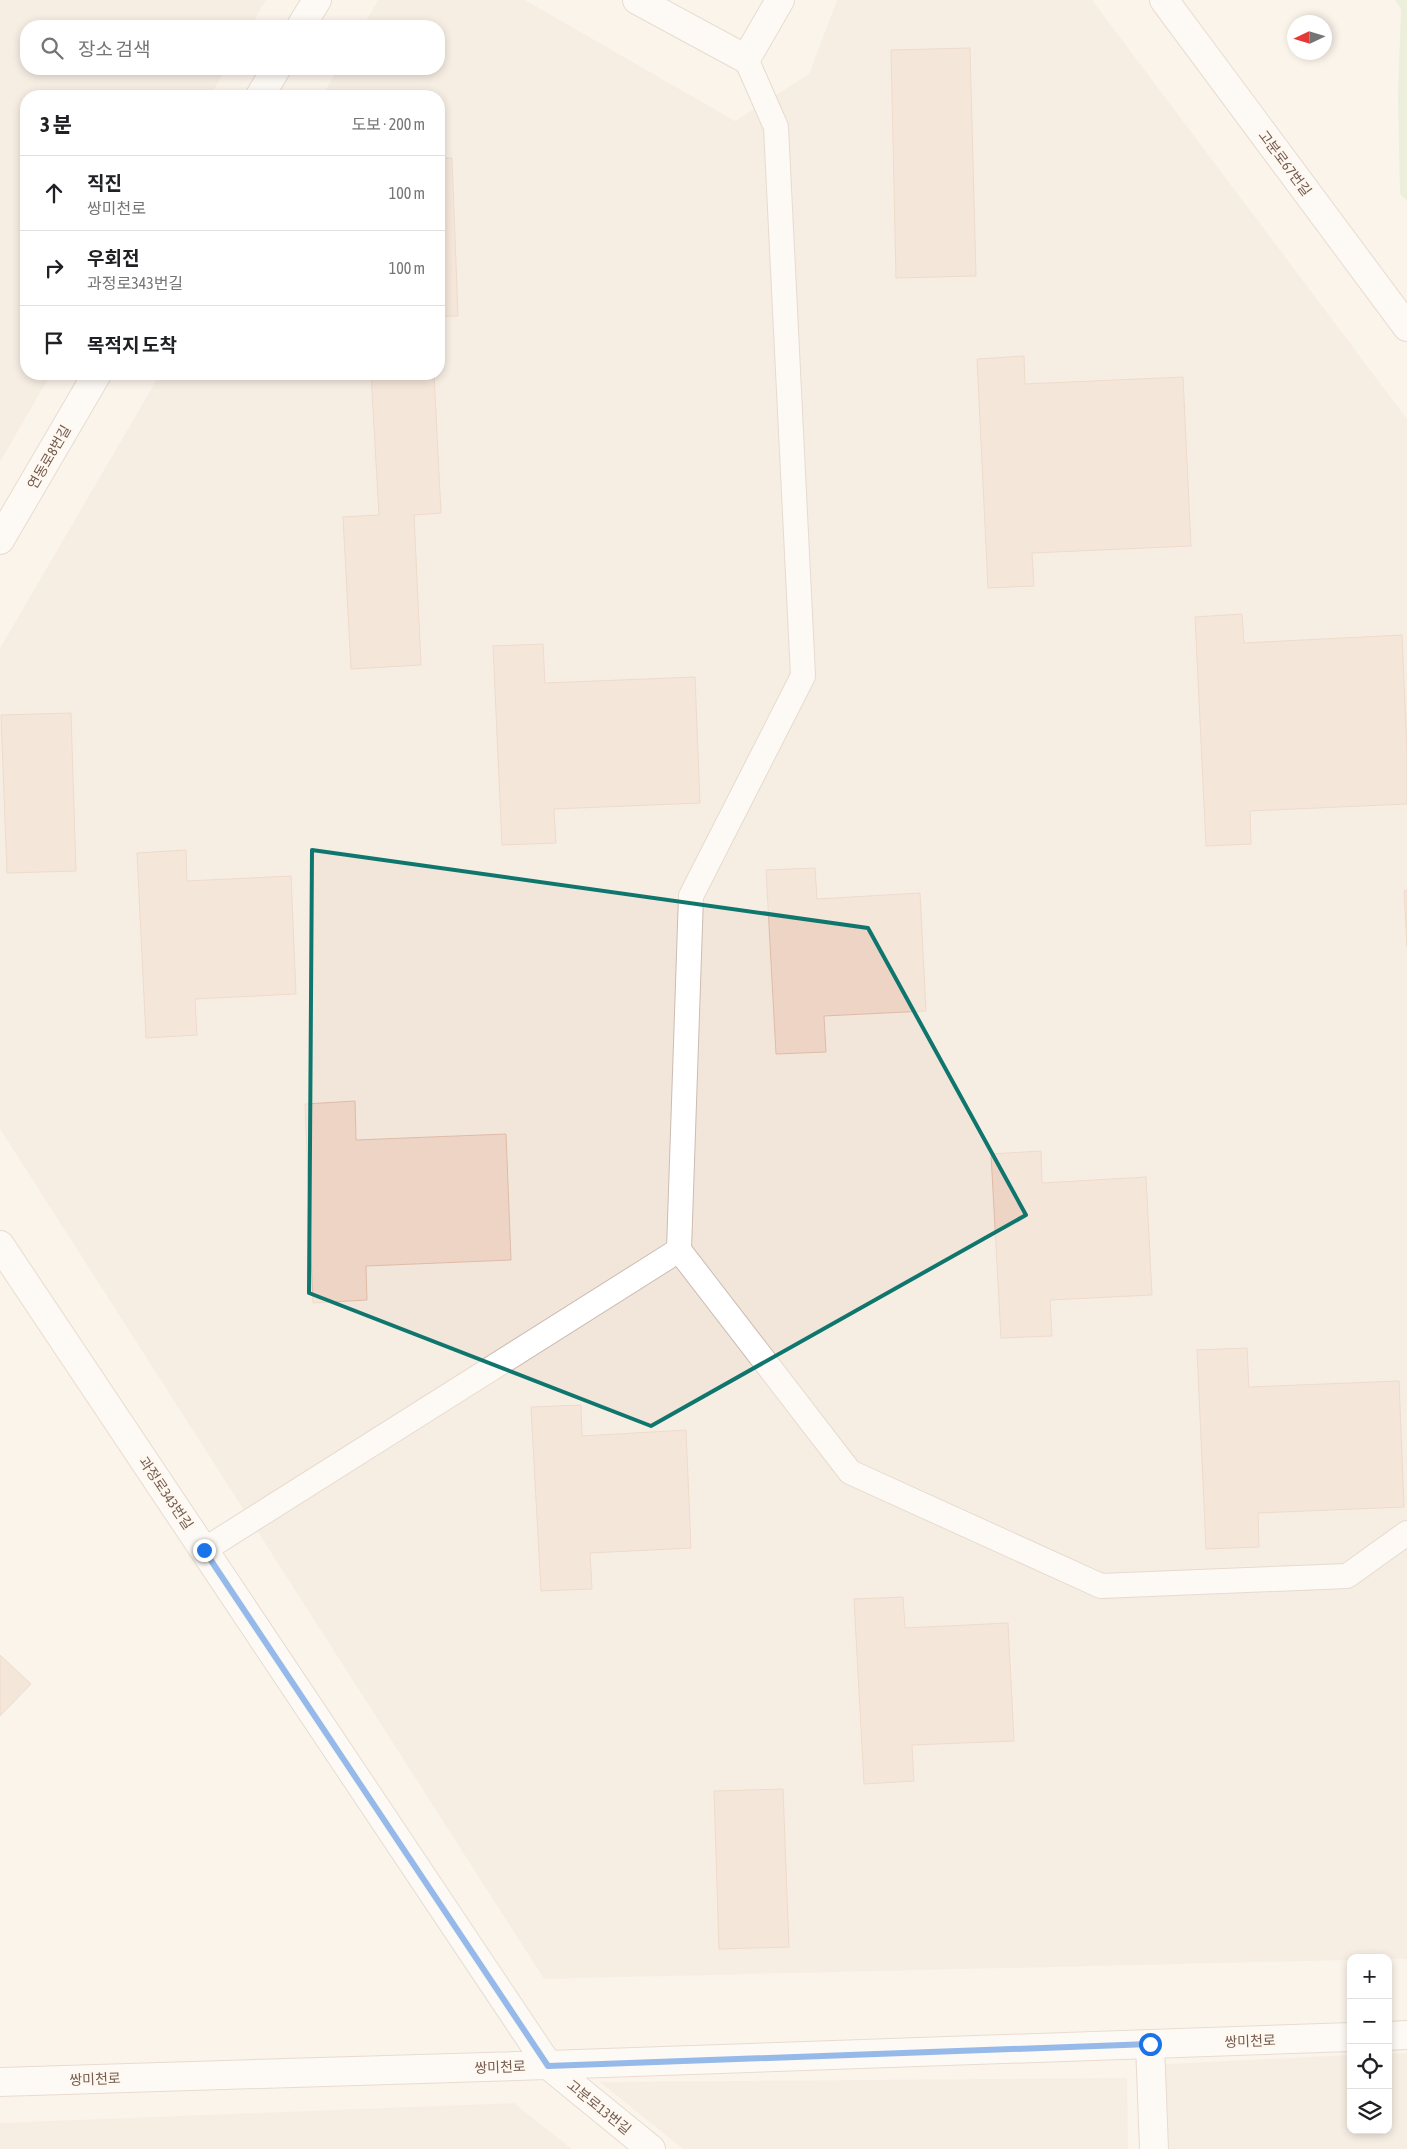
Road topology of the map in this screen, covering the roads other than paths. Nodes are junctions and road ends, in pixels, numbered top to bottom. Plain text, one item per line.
1 (317, 0) edge
2 (638, 0) edge
3 (780, 0) edge
4 (1164, 0) edge
5 (305, 20) edge
6 (746, 58) junction
7 (272, 75) edge
8 (264, 90) edge
9 (1407, 327) edge
10 (93, 380) edge
11 (0, 540) edge
12 (0, 1245) edge
13 (679, 1250) junction
14 (1407, 1533) edge
15 (204, 1550) junction
16 (1407, 2035) edge
17 (1392, 2036) edge
18 (1347, 2037) edge
19 (1150, 2044) junction
20 (548, 2066) junction
21 (0, 2082) edge
22 (651, 2149) edge
23 (1154, 2149) edge

1 - 5 street
2 - 6 street
3 - 6 street
4 - 9 street, 고분로67번길
6 - 13 lane
7 - 8 street
10 - 11 street, 연동로8번길
12 - 15 street, 과정로343번길
13 - 14 lane
13 - 15 lane
15 - 20 street, 과정로343번길
16 - 17 street
18 - 19 street, 쌍미천로
19 - 20 street, 쌍미천로
19 - 23 street
20 - 21 street, 쌍미천로
20 - 22 street, 고분로13번길

